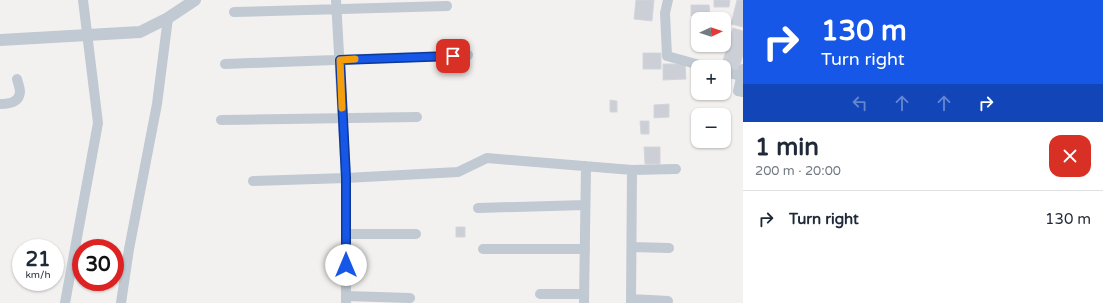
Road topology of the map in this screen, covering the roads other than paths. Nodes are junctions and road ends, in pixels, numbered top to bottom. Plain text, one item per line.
1 (83, 0) edge
2 (196, 0) edge
3 (668, 0) edge
4 (336, 4) edge
5 (447, 6) dead end
6 (234, 12) dead end
7 (168, 18) junction
8 (87, 35) junction
9 (0, 40) edge
10 (468, 55) dead end
11 (340, 60) junction
12 (691, 63) edge
13 (224, 64) dead end
14 (731, 72) edge
15 (742, 73) edge
16 (17, 79) dead end
17 (743, 92) edge
18 (0, 104) edge
19 (417, 116) dead end
20 (343, 118) junction
21 (221, 120) dead end
22 (586, 166) junction
23 (676, 169) dead end
24 (632, 170) junction
25 (346, 178) junction
26 (253, 181) dead end
27 (585, 205) junction
28 (478, 208) dead end
29 (346, 234) junction
30 (416, 234) dead end
31 (632, 247) junction
32 (668, 248) dead end
33 (483, 249) dead end
34 (584, 249) junction
35 (540, 294) dead end
36 (410, 298) dead end
37 (584, 298) edge
38 (346, 299) edge
39 (631, 301) edge
40 (668, 301) dead end
41 (65, 303) edge
42 (121, 303) edge

1 - 8 street
2 - 7 street
3 - 12 street
4 - 5 street
4 - 6 street
4 - 11 street
7 - 8 street
7 - 42 street
8 - 9 street
8 - 41 street
10 - 11 street
11 - 13 street
11 - 20 street
14 - 15 street
15 - 17 street
16 - 18 street
19 - 20 street
20 - 21 street
20 - 25 street
22 - 24 street
22 - 25 street
22 - 27 street
23 - 24 street
24 - 31 street
25 - 26 street
25 - 29 street
27 - 28 street
27 - 34 street
29 - 30 street
29 - 38 street
31 - 32 street
31 - 39 street
33 - 34 street
34 - 37 street
35 - 37 street
36 - 38 street
39 - 40 street

